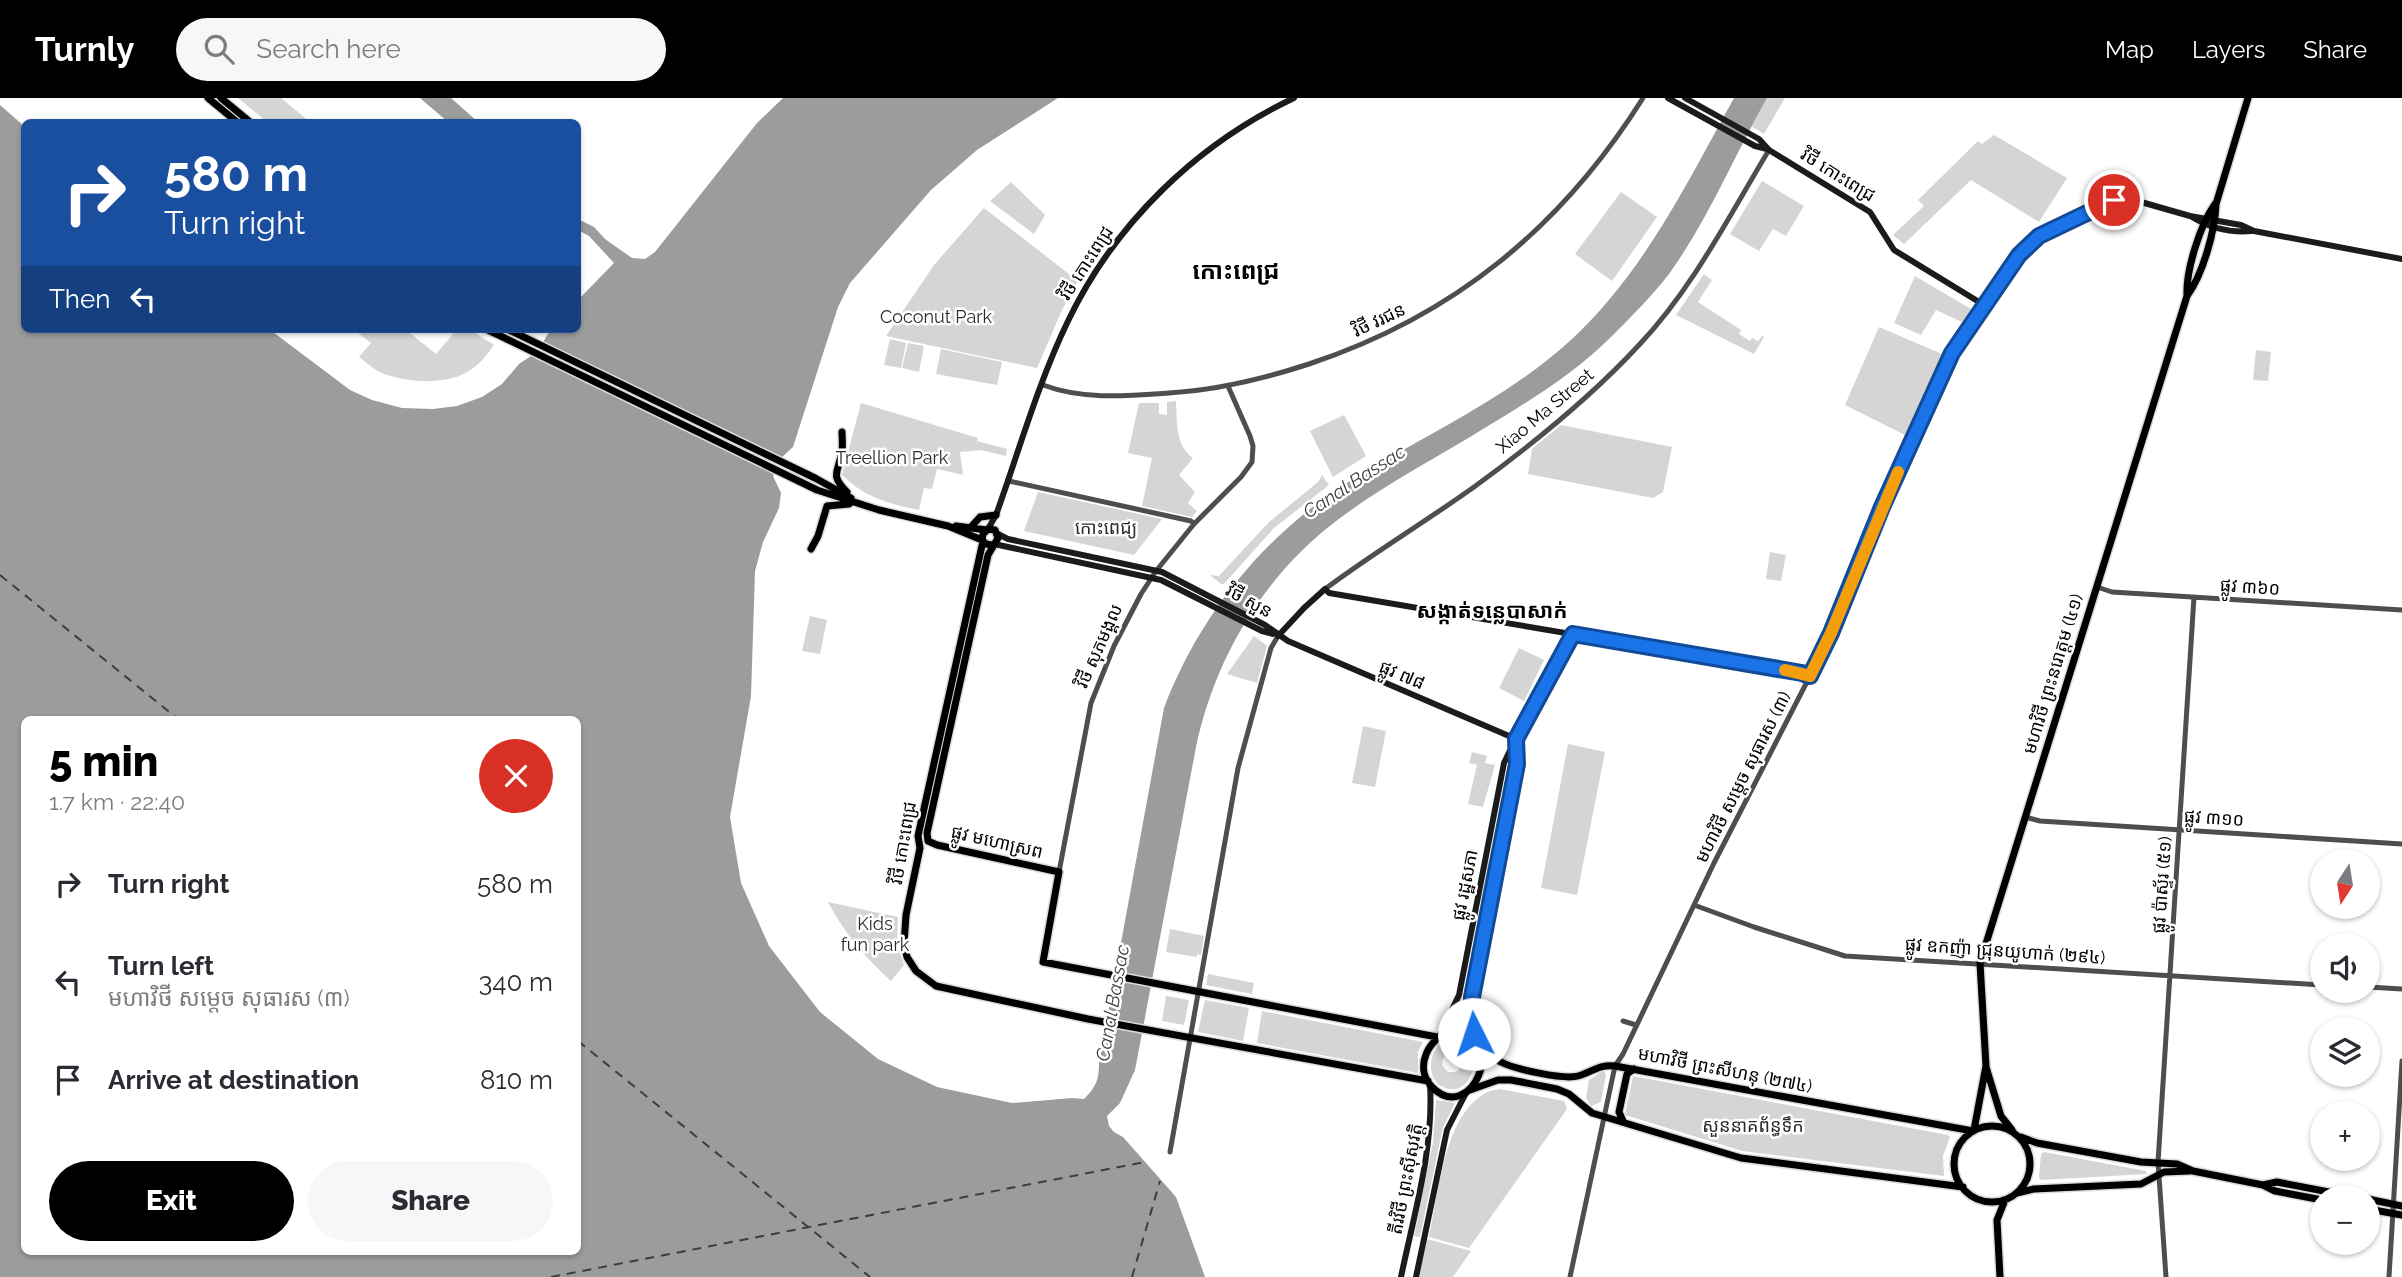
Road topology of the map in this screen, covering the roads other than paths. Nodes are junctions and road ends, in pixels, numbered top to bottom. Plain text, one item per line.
1 (208, 98) edge
2 (221, 98) edge
3 (1294, 98) edge
4 (1643, 98) edge
5 (1668, 98) edge
6 (1685, 98) edge
7 (2248, 98) edge
8 (233, 119) edge
9 (246, 119) edge
10 (1757, 143) junction
11 (1769, 150) junction
12 (2216, 204) junction
13 (2205, 221) junction
14 (2214, 223) junction
15 (2402, 259) edge
16 (2187, 296) junction
17 (1984, 305) junction
18 (493, 333) edge
19 (515, 333) edge
20 (1043, 384) junction
21 (1228, 386) junction
22 (842, 432) dead end
23 (1009, 481) junction
24 (861, 504) junction
25 (996, 515) junction
26 (1195, 524) junction
27 (948, 526) junction
28 (970, 528) junction
29 (987, 530) junction
30 (997, 533) junction
31 (983, 540) junction
32 (993, 545) junction
33 (811, 549) dead end
34 (1154, 574) junction
35 (2097, 587) junction
36 (1325, 589) junction
37 (2194, 597) junction
38 (2402, 610) edge
39 (1573, 634) junction
40 (1278, 636) junction
41 (1810, 676) junction
42 (1516, 739) junction
43 (2025, 817) junction
44 (2179, 830) junction
45 (928, 841) joint
46 (2402, 844) edge
47 (1059, 872) junction
48 (1694, 905) junction
49 (1980, 963) junction
50 (2170, 975) junction
51 (2310, 984) edge
52 (2380, 988) edge
53 (2402, 989) edge
54 (1198, 992) junction
55 (1623, 1021) dead end
56 (1636, 1025) junction
57 (1439, 1036) junction
58 (1190, 1037) junction
59 (1477, 1043) junction
60 (2402, 1060) edge
61 (1615, 1066) junction
62 (1986, 1066) junction
63 (1635, 1069) junction
64 (1429, 1083) junction
65 (1468, 1092) junction
66 (1604, 1116) junction
67 (1623, 1121) junction
68 (1974, 1131) junction
69 (2013, 1132) junction
70 (2021, 1137) junction
71 (1170, 1152) dead end
72 (2158, 1162) junction
73 (2193, 1171) junction
74 (2159, 1174) junction
75 (2263, 1185) junction
76 (1963, 1187) junction
77 (2310, 1188) edge
78 (2016, 1193) junction
79 (2310, 1198) edge
80 (2005, 1199) junction
81 (1984, 1201) junction
82 (2380, 1201) edge
83 (2398, 1205) edge
84 (2380, 1211) edge
85 (2393, 1214) junction
86 (2402, 1215) edge
87 (1997, 1220) junction
88 (1409, 1239) junction
89 (1423, 1242) junction
90 (1401, 1277) edge
91 (1416, 1277) edge
92 (1570, 1277) edge
93 (2000, 1277) edge
94 (2166, 1277) edge
95 (2389, 1277) edge

1 - 8 main road
2 - 9 main road
3 - 20 main road, វិថី កោះពេជ្រ
4 - 21 street, វិថី វរជន
5 - 10 main road, វិថី កោះពេជ្រ
6 - 10 main road, វិថី កោះពេជ្រ
7 - 12 main road, មហាវិថី ព្រះនរោត្តម (៤១)
10 - 11 main road, វិថី កោះពេជ្រ
11 - 17 main road, វិថី កោះពេជ្រ
11 - 36 street, Xiao Ma Street
12 - 13 main road, មហាវិថី ព្រះនរោត្តម (៤១)
12 - 14 main road, មហាវិថី ព្រះនរោត្តម (៤១)
13 - 14 main road, មហាវិថី សម្តេច សុធារស (៣)
13 - 16 main road, មហាវិថី ព្រះនរោត្តម (៤១)
13 - 17 main road, មហាវិថី សម្តេច សុធារស (៣)
14 - 15 main road, មហាវិថី សម្តេច សុធារស (៣)
14 - 16 main road, មហាវិថី ព្រះនរោត្តម (៤១)
16 - 35 main road, មហាវិថី ព្រះនរោត្តម (៤១)
17 - 41 main road, មហាវិថី សម្តេច សុធារស (៣)
18 - 24 main road
19 - 24 main road
20 - 21 street, វិថី វរជន
20 - 23 main road, វិថី កោះពេជ្រ
21 - 26 street, វិថី សុភមង្គល
22 - 24 main road
23 - 25 main road, វិថី កោះពេជ្រ
23 - 26 street
24 - 27 main road
24 - 33 main road
25 - 28 main road
25 - 29 main road, វិថី កោះពេជ្រ
25 - 30 main road, វិថី កោះពេជ្រ
26 - 34 street, វិថី សុភមង្គល
27 - 28 main road
27 - 31 main road
28 - 29 main road
29 - 30 main road
29 - 31 main road
30 - 32 main road
30 - 34 main road, វិថី សួន
31 - 32 main road
31 - 58 main road, វិថី កោះពេជ្រ
32 - 34 main road, វិថី សួន
32 - 45 main road, វិថី កោះពេជ្រ
34 - 40 main road, វិថី សួន
34 - 47 street, វិថី សុភមង្គល
35 - 37 street, ផ្លូវ ៣៦០
35 - 43 main road, មហាវិថី ព្រះនរោត្តម (៤១)
36 - 39 main road
36 - 40 main road, Xiao Ma Street
37 - 38 street, ផ្លូវ ៣៦០
37 - 44 street, ផ្លូវ ប៉ាស្ទ័រ (៥១)
39 - 41 main road
39 - 42 main road, ផ្លូវ រដ្ឋសភា
40 - 42 main road, ផ្លូវ ៧៨
40 - 54 street
41 - 48 street, មហាវិថី សម្តេច សុធារស (៣)
42 - 57 main road, ផ្លូវ រដ្ឋសភា
42 - 59 main road, ផ្លូវ រដ្ឋសភា
43 - 44 street, ផ្លូវ ៣១០
43 - 49 main road, មហាវិថី ព្រះនរោត្តម (៤១)
44 - 46 street, ផ្លូវ ៣១០
44 - 50 street, ផ្លូវ ប៉ាស្ទ័រ (៥១)
45 - 47 main road, ផ្លូវ មហោស្រព
47 - 54 main road, វិថី សុភមង្គល
48 - 49 street, ផ្លូវ ឧកញ៉ា ជ្រុនយូហាក់ (២៩៤)
48 - 56 street, មហាវិថី សម្តេច សុធារស (៣)
49 - 50 street, ផ្លូវ ឧកញ៉ា ជ្រុនយូហាក់ (២៩៤)
49 - 62 main road, មហាវិថី ព្រះនរោត្តម (៤១)
50 - 51 street, ផ្លូវ ឧកញ៉ា ជ្រុនយូហាក់ (២៩៤)
50 - 72 street, ផ្លូវ ប៉ាស្ទ័រ (៥១)
52 - 53 street
54 - 57 main road
54 - 58 street
55 - 56 street
56 - 61 street, មហាវិថី សម្តេច សុធារស (៣)
57 - 59 main road
57 - 64 main road
58 - 64 main road, វិថី កោះពេជ្រ
58 - 71 street
59 - 61 main road, មហាវិថី ព្រះសីហនុ (២៧៤)
59 - 65 main road
60 - 83 street
61 - 63 main road, មហាវិថី ព្រះសីហនុ (២៧៤)
61 - 66 street, មហាវិថី សម្តេច សុធារស (៣)
62 - 68 main road, មហាវិថី ព្រះនរោត្តម (៤១)
62 - 69 main road, មហាវិថី ព្រះនរោត្តម (៤១)
63 - 67 main road
63 - 68 main road, មហាវិថី ព្រះសីហនុ (២៧៤)
64 - 65 main road
64 - 88 main road, តីរវិថី ព្រះស៊ីសុវត្តិ
65 - 66 main road
65 - 89 main road, តីរវិថី ព្រះស៊ីសុវត្តិ
66 - 67 main road
66 - 92 street, មហាវិថី សម្តេច សុធារស (៣)
67 - 76 main road
68 - 69 main road
68 - 76 main road
69 - 70 main road
70 - 72 main road
70 - 78 main road
72 - 73 main road
72 - 74 street, ផ្លូវ ប៉ាស្ទ័រ (៥១)
73 - 74 main road
73 - 75 main road
74 - 78 main road
74 - 94 street, ផ្លូវ ប៉ាស្ទ័រ (៥១)
75 - 77 main road
75 - 79 main road
76 - 81 main road
78 - 80 main road
80 - 81 main road
80 - 87 main road
81 - 87 main road
82 - 83 main road
83 - 85 street
84 - 85 main road
85 - 86 main road
85 - 95 street
87 - 93 main road
88 - 89 main road
88 - 90 main road, តីរវិថី ព្រះស៊ីសុវត្តិ
89 - 91 main road, តីរវិថី ព្រះស៊ីសុវត្តិ

